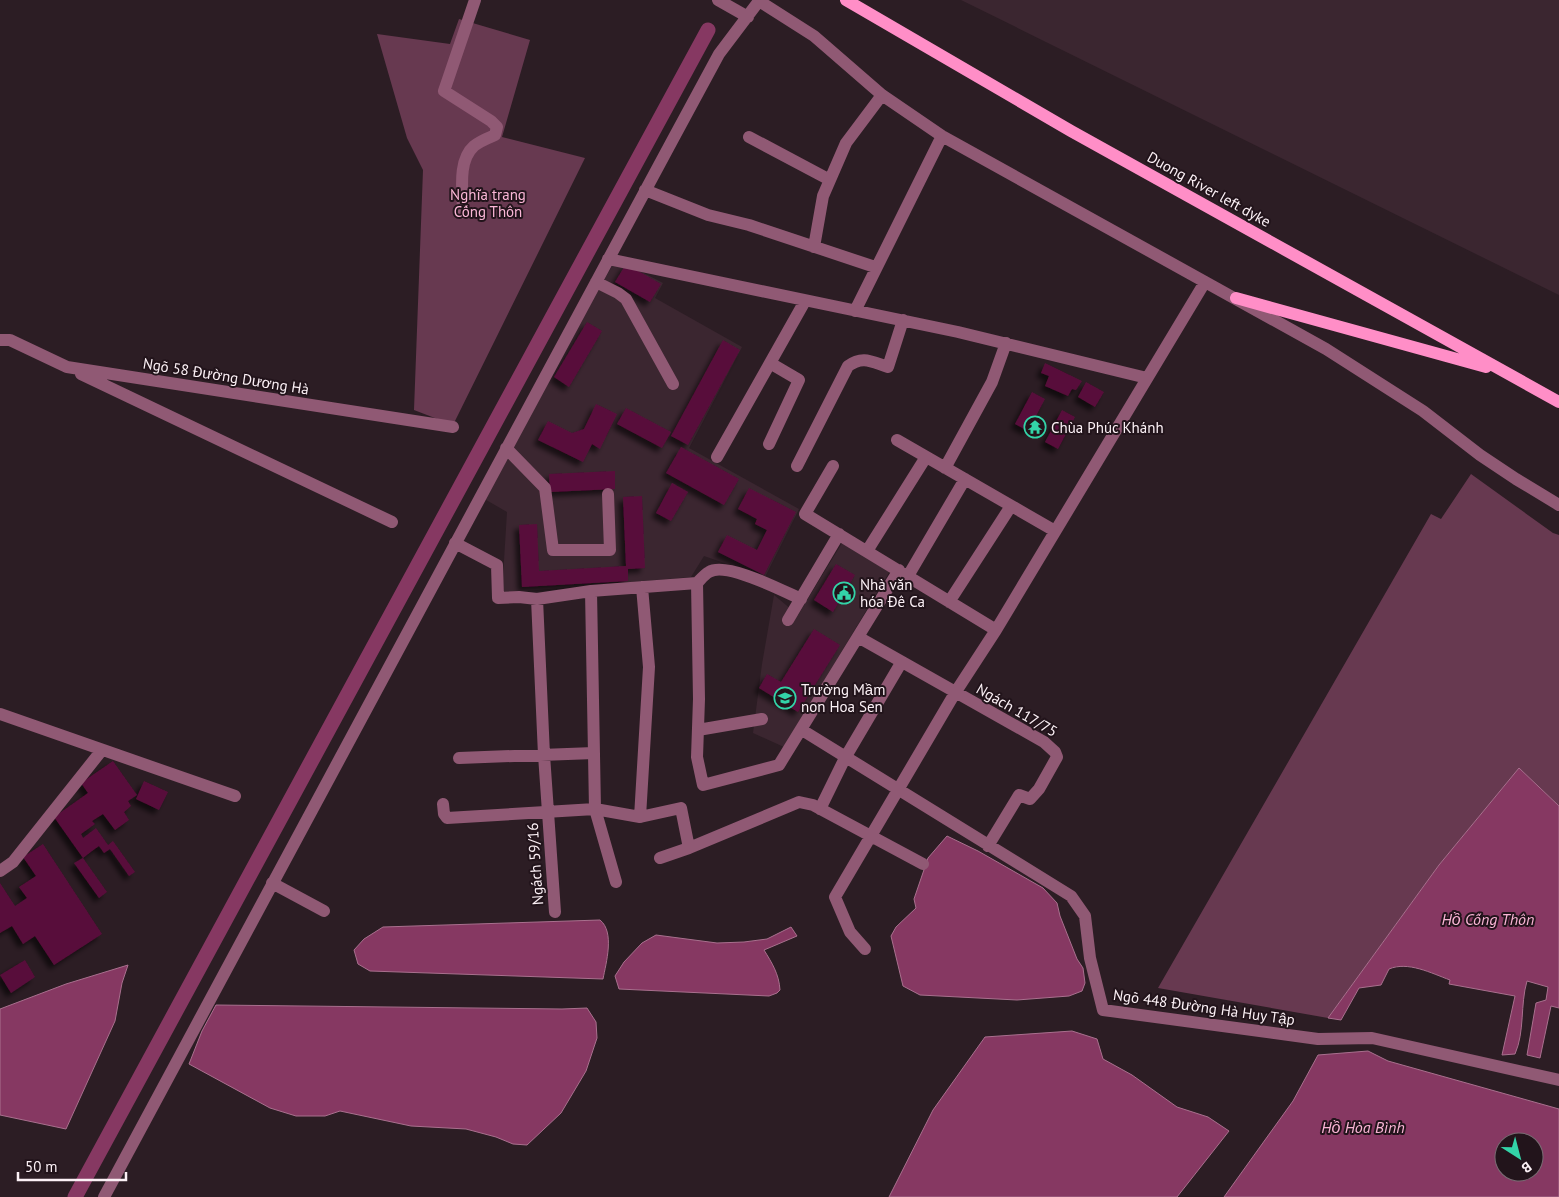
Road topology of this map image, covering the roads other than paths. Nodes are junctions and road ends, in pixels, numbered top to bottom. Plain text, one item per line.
1 (475, 0) edge
2 (718, 0) edge
3 (846, 0) edge
4 (759, 1) edge
5 (748, 17) junction
6 (882, 95) junction
7 (942, 136) junction
8 (749, 137) dead end
9 (830, 180) junction
10 (645, 190) junction
11 (463, 213) dead end
12 (814, 247) junction
13 (608, 259) junction
14 (875, 268) junction
15 (596, 282) junction
16 (1205, 282) junction
17 (1236, 298) junction
18 (805, 301) junction
19 (855, 311) junction
20 (903, 320) junction
21 (3, 338) edge
22 (1006, 344) junction
23 (770, 363) junction
24 (67, 368) junction
25 (1507, 373) junction
26 (1147, 378) junction
27 (673, 384) dead end
28 (1559, 402) edge
29 (453, 427) dead end
30 (897, 440) dead end
31 (769, 444) dead end
32 (506, 448) junction
33 (717, 457) dead end
34 (926, 457) junction
35 (797, 466) dead end
36 (833, 466) dead end
37 (945, 468) junction
38 (965, 479) junction
39 (608, 494) dead end
40 (1559, 505) edge
41 (1011, 506) junction
42 (392, 522) dead end
43 (1055, 531) junction
44 (839, 534) junction
45 (455, 543) junction
46 (867, 551) junction
47 (903, 573) junction
48 (698, 583) junction
49 (642, 587) junction
50 (591, 591) junction
51 (537, 599) junction
52 (801, 599) junction
53 (949, 602) junction
54 (788, 620) dead end
55 (996, 630) junction
56 (858, 637) junction
57 (901, 663) junction
58 (955, 693) junction
59 (0, 714) edge
60 (762, 719) dead end
61 (698, 730) junction
62 (802, 730) junction
63 (102, 750) junction
64 (594, 753) junction
65 (544, 755) junction
66 (460, 758) dead end
67 (846, 758) junction
68 (899, 790) junction
69 (235, 796) dead end
70 (443, 804) dead end
71 (595, 809) junction
72 (820, 809) junction
73 (547, 812) junction
74 (640, 817) junction
75 (871, 837) junction
76 (988, 846) junction
77 (688, 848) junction
78 (660, 858) dead end
79 (923, 864) dead end
80 (0, 871) edge
81 (616, 882) dead end
82 (272, 883) junction
83 (324, 911) dead end
84 (555, 912) dead end
85 (865, 949) dead end
86 (1559, 1080) edge
87 (104, 1197) edge

1 - 11 street
2 - 5 street
3 - 25 main road, Duong River left dyke
4 - 5 street
4 - 6 street
5 - 10 street
6 - 7 street
6 - 9 street
7 - 14 street
7 - 16 street
8 - 9 street
9 - 12 street
10 - 12 street
10 - 13 street
12 - 14 street
13 - 15 street
13 - 18 street
14 - 19 street
15 - 27 street
15 - 32 street
16 - 17 street
16 - 26 street
17 - 25 main road
17 - 40 street
18 - 19 street
18 - 23 street
19 - 20 street
20 - 22 street
20 - 35 street
21 - 24 street, Ngõ 58 Đường Dương Hà
22 - 26 street
22 - 37 street
23 - 31 street
23 - 33 street
24 - 29 street, Ngõ 58 Đường Dương Hà
24 - 42 street
25 - 28 main road, Duong River left dyke
26 - 43 street
30 - 34 street
32 - 39 street
32 - 45 street
34 - 37 street
34 - 46 street
36 - 44 street
37 - 38 street
38 - 41 street
38 - 47 street
41 - 43 street
41 - 53 street
43 - 55 street
44 - 46 street
44 - 52 street
45 - 51 street
45 - 82 street
46 - 47 street
47 - 53 street
47 - 56 street
48 - 49 street
48 - 52 street
48 - 61 street
49 - 50 street
49 - 74 street
50 - 51 street
50 - 64 street
51 - 65 street, Ngách 59/16
52 - 54 street
53 - 55 street
55 - 58 street
56 - 57 street
56 - 62 street
57 - 58 street
57 - 67 street
58 - 68 street
58 - 76 street, Ngách 117/75
59 - 63 street
60 - 61 street
61 - 62 street
62 - 67 street, Ngõ 448 Đường Hà Huy Tập
63 - 69 street
63 - 80 street
64 - 65 street
64 - 71 street
65 - 66 street
65 - 73 street, Ngách 59/16
67 - 68 street, Ngõ 448 Đường Hà Huy Tập
67 - 72 street
68 - 75 street
68 - 76 street, Ngõ 448 Đường Hà Huy Tập
70 - 73 street
71 - 73 street
71 - 74 street
71 - 81 street
72 - 75 street
72 - 77 street
73 - 84 street, Ngách 59/16
74 - 77 street
75 - 79 street
75 - 85 street
76 - 86 street, Ngõ 448 Đường Hà Huy Tập
77 - 78 street
82 - 83 street
82 - 87 street

